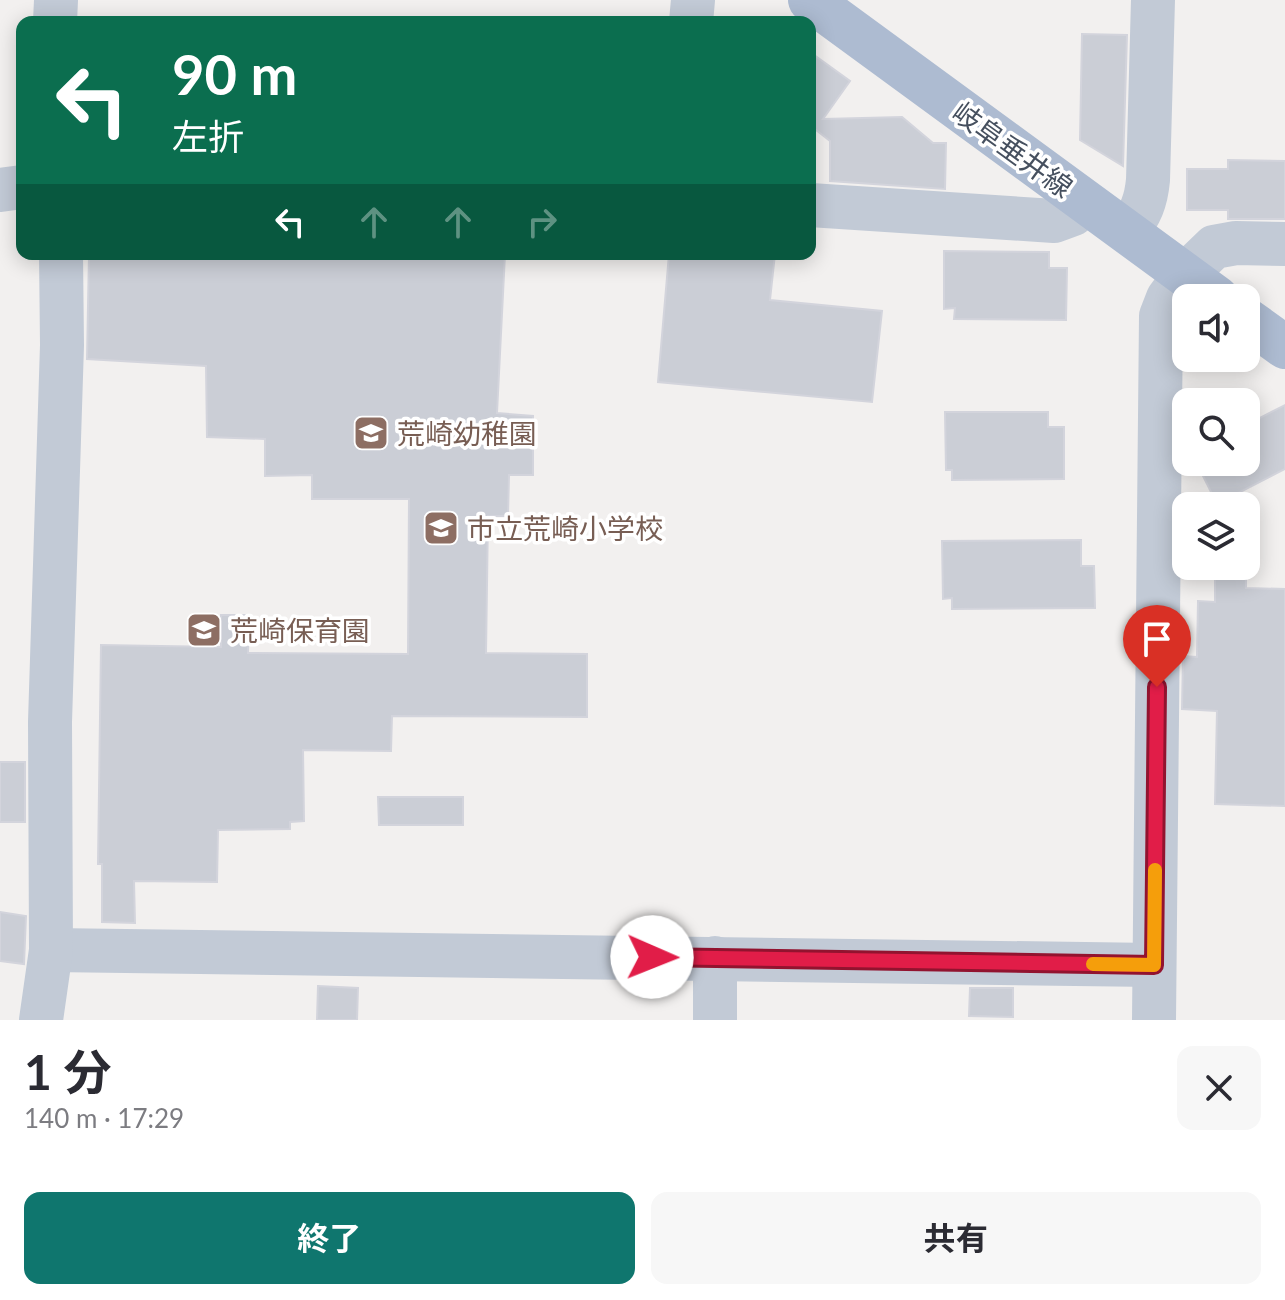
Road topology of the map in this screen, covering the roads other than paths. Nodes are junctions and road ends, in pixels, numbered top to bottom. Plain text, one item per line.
1 (810, 0) edge
2 (1153, 0) edge
3 (1083, 201) junction
4 (816, 205) edge
5 (1127, 231) junction
6 (1285, 244) edge
7 (61, 260) edge
8 (1197, 284) edge
9 (1202, 284) edge
10 (1172, 297) edge
11 (1260, 329) edge
12 (1285, 347) edge
13 (51, 950) junction
14 (715, 958) junction
15 (1154, 965) junction
16 (41, 1020) edge
17 (715, 1020) edge
18 (1154, 1020) edge

1 - 3 main road, 岐阜垂井線
2 - 5 street
3 - 4 street
3 - 5 main road, 岐阜垂井線
5 - 8 main road, 岐阜垂井線
6 - 9 street
7 - 13 street
10 - 15 street
11 - 12 main road
13 - 14 street
13 - 16 street
14 - 15 street
14 - 17 street
15 - 18 street

